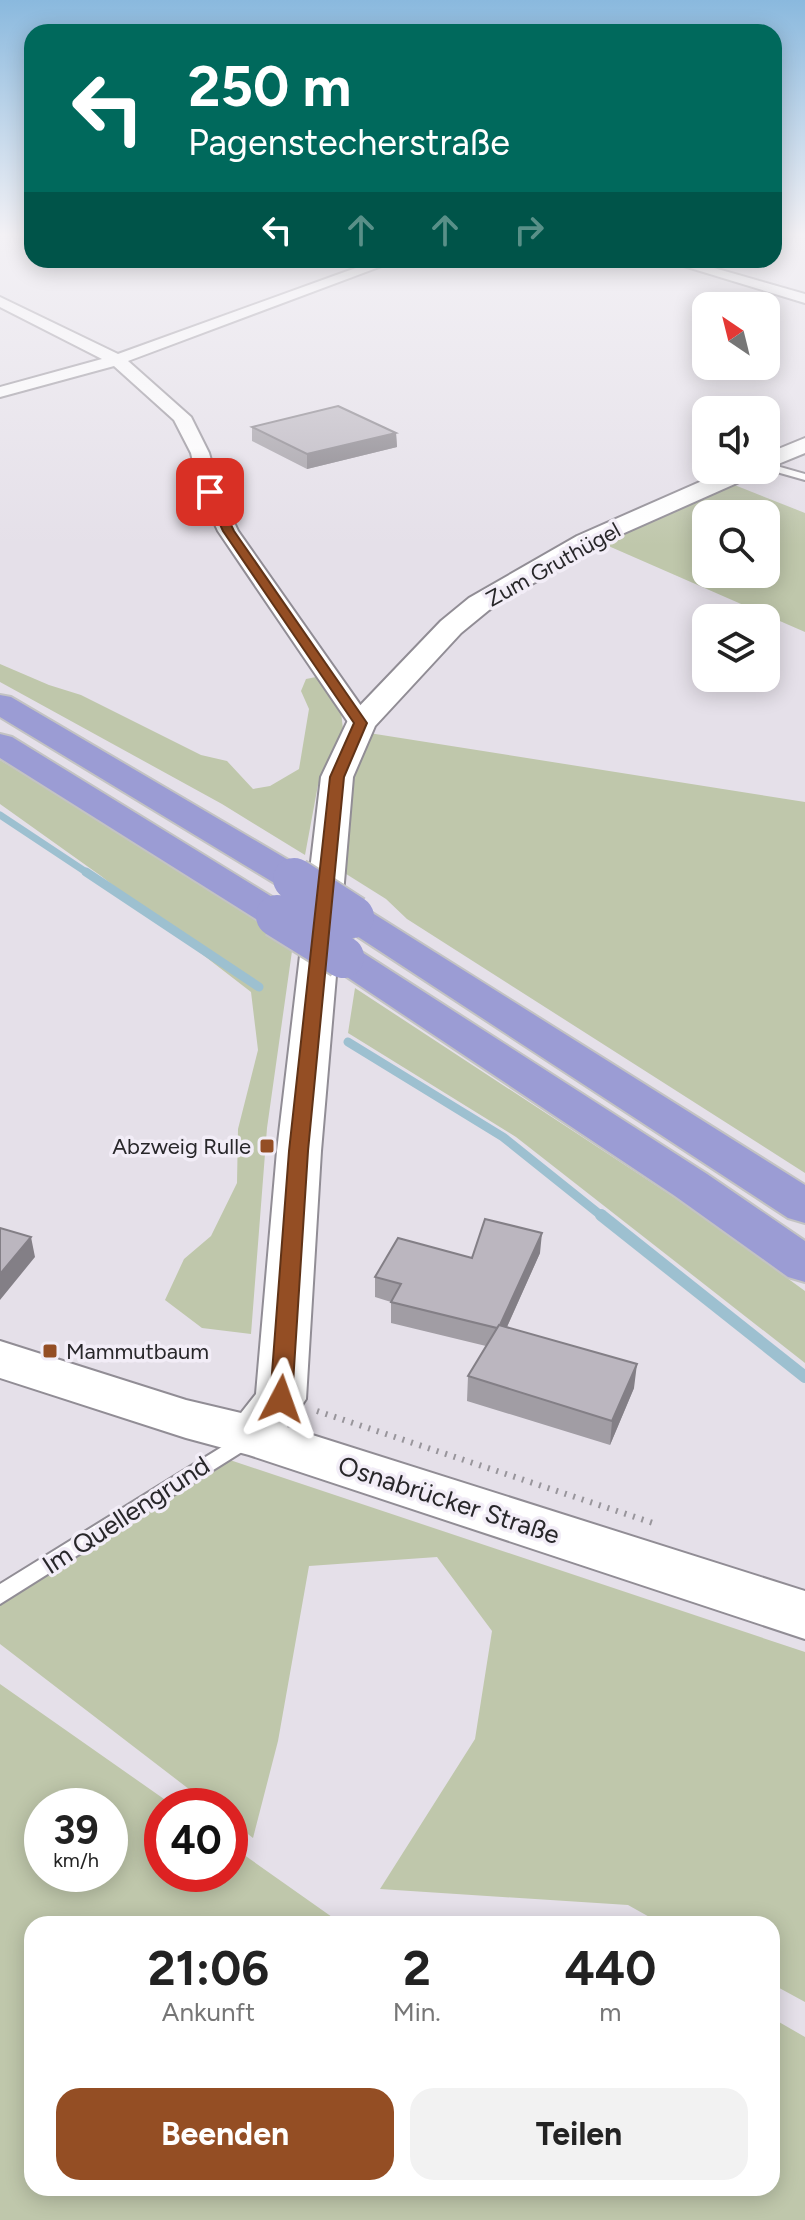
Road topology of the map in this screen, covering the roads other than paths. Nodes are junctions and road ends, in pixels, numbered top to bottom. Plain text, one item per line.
1 (75, 339) edge
2 (176, 339) edge
3 (117, 360) junction
4 (0, 392) edge
5 (805, 445) edge
6 (780, 457) edge
7 (780, 469) edge
8 (805, 477) edge
9 (715, 484) edge
10 (0, 704) edge
11 (361, 723) junction
12 (0, 744) edge
13 (348, 937) junction
14 (805, 1207) edge
15 (805, 1265) edge
16 (0, 1359) edge
17 (267, 1418) junction
18 (0, 1595) edge
19 (805, 1615) edge

1 - 3 street
2 - 3 street
3 - 4 street
3 - 11 street
5 - 6 street
7 - 8 lane
9 - 11 street, Zum Gruthügel
10 - 13 highway, bridge
11 - 17 street, Zum Gruthügel
12 - 13 highway, bridge
13 - 14 highway
13 - 15 highway
16 - 17 street, Osnabrücker Straße
17 - 18 lane, Im Quellengrund
17 - 19 street, Osnabrücker Straße

